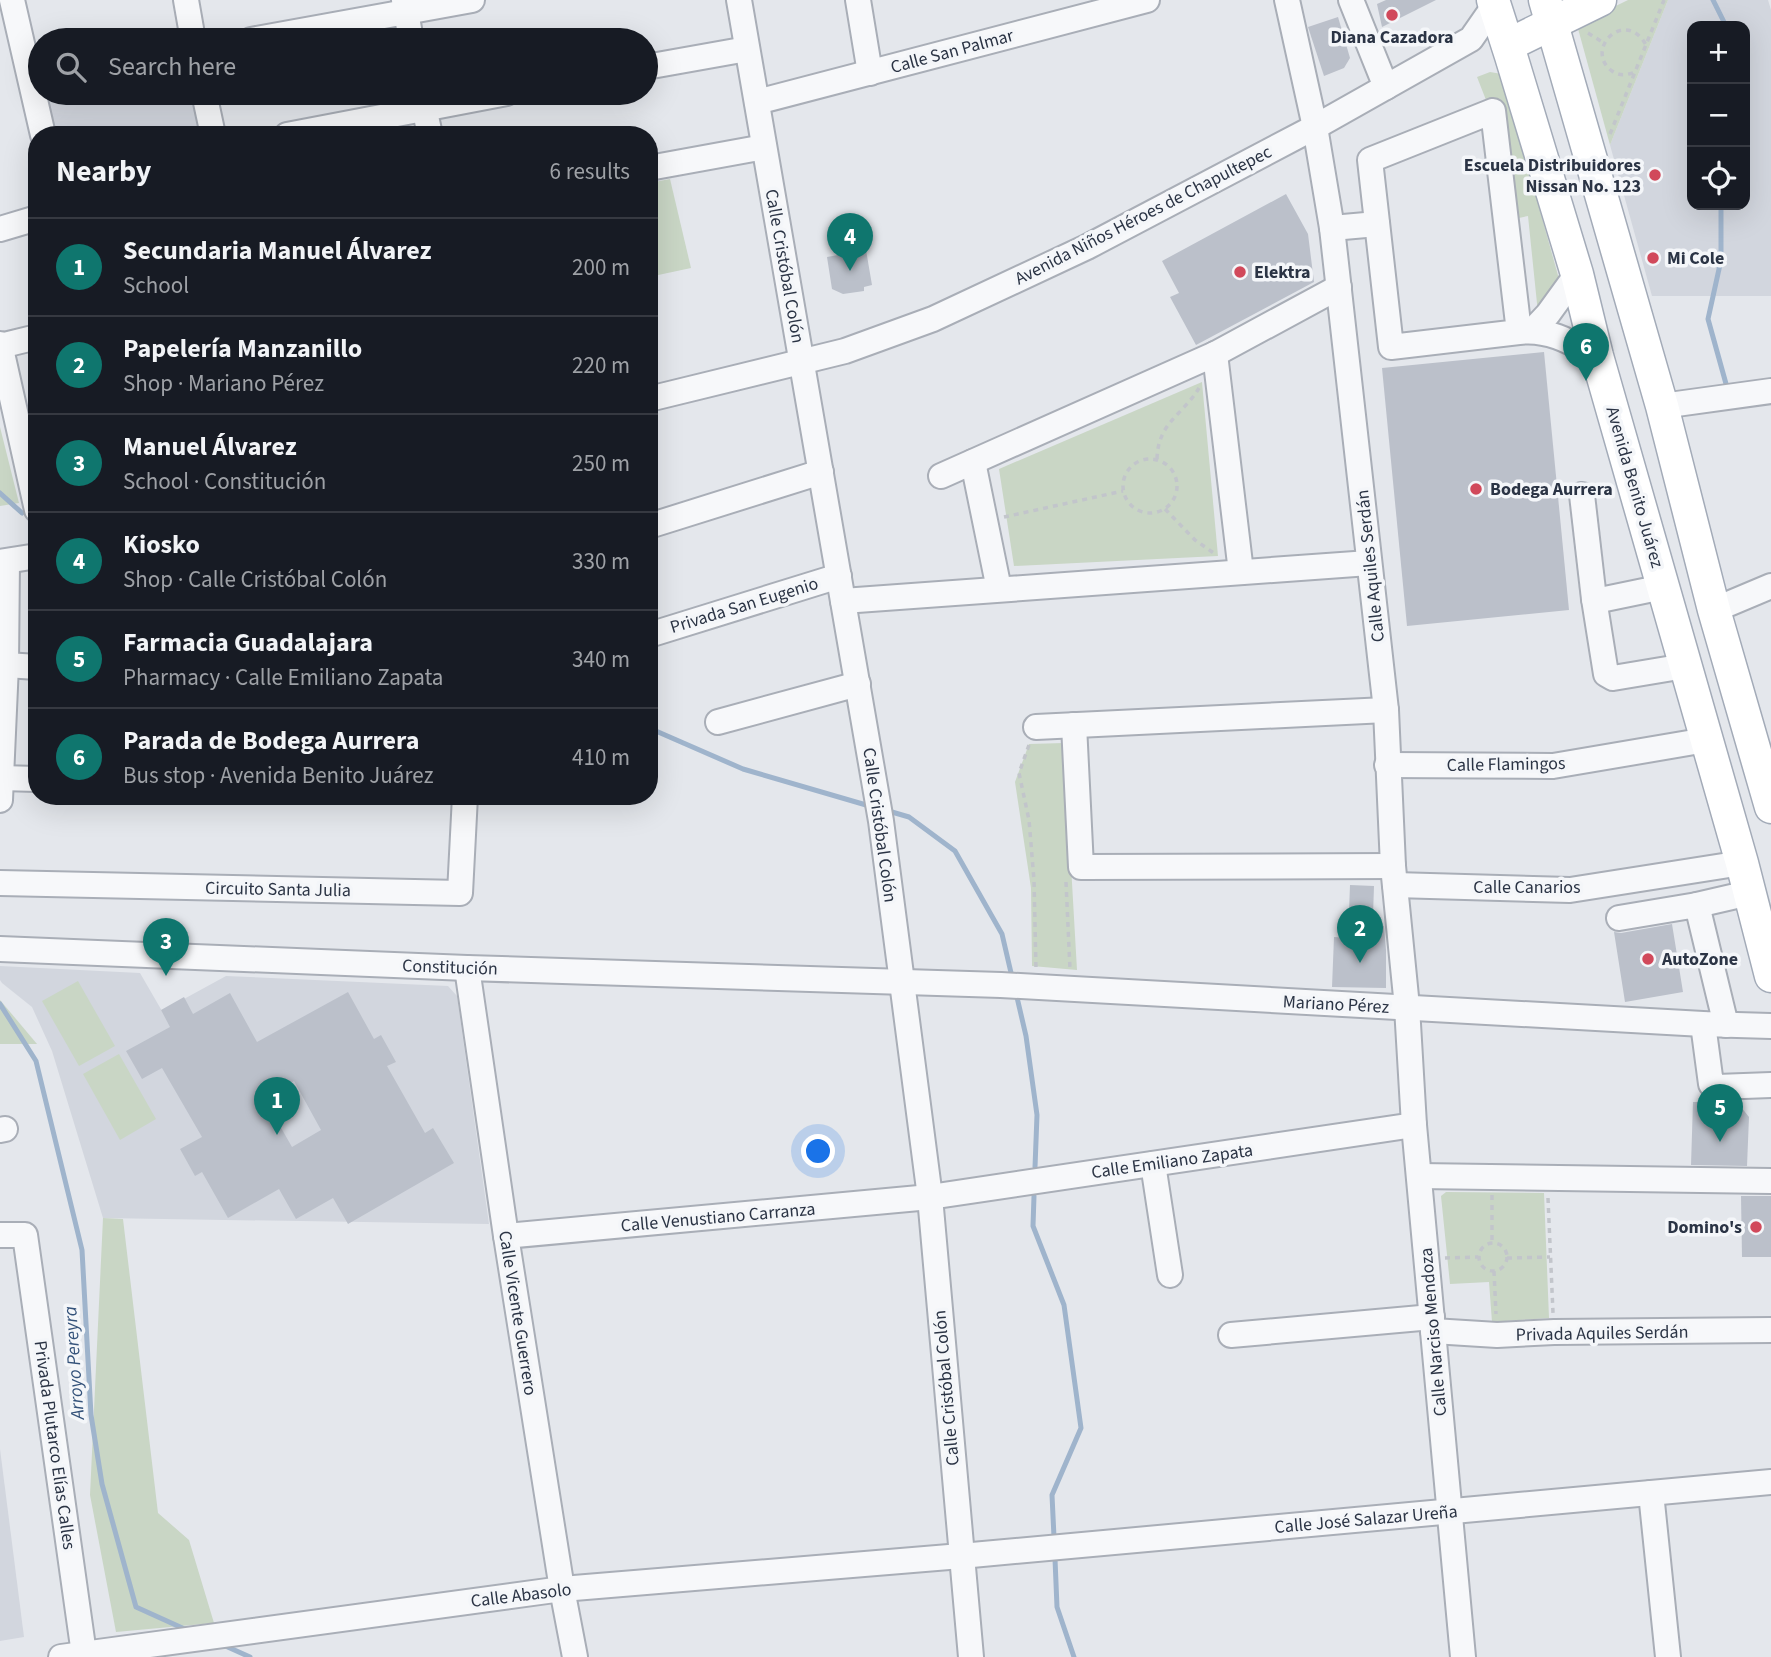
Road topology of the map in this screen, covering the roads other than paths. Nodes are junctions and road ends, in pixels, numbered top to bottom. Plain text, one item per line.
1 (12, 0) edge
2 (186, 0) edge
3 (472, 0) edge
4 (739, 0) edge
5 (858, 0) edge
6 (1147, 0) edge
7 (1287, 0) edge
8 (1351, 0) edge
9 (1600, 0) edge
10 (1498, 2) edge
11 (404, 6) edge
12 (1548, 12) edge
13 (192, 28) edge
14 (305, 28) edge
15 (409, 28) edge
16 (1471, 39) junction
17 (1508, 45) junction
18 (747, 49) junction
19 (28, 55) edge
20 (658, 65) edge
21 (870, 72) junction
22 (1387, 87) junction
23 (757, 103) junction
24 (39, 105) edge
25 (207, 105) edge
26 (405, 105) edge
27 (423, 105) edge
28 (42, 126) edge
29 (211, 126) edge
30 (336, 126) edge
31 (428, 126) edge
32 (1315, 127) junction
33 (764, 147) junction
34 (658, 166) edge
35 (28, 221) edge
36 (1377, 224) junction
37 (0, 229) edge
38 (1332, 229) junction
39 (1577, 274) junction
40 (1339, 288) junction
41 (1527, 331) junction
42 (28, 339) edge
43 (0, 345) edge
44 (1215, 354) junction
45 (1597, 356) junction
46 (802, 362) junction
47 (658, 398) edge
48 (1767, 398) edge
49 (1662, 405) junction
50 (973, 462) junction
51 (28, 470) edge
52 (821, 472) junction
53 (941, 476) dead end
54 (1582, 495) dead end
55 (658, 523) edge
56 (28, 558) edge
57 (4, 562) edge
58 (1369, 563) junction
59 (1241, 572) junction
60 (839, 576) junction
61 (1771, 586) edge
62 (1663, 587) junction
63 (999, 590) junction
64 (1594, 599) junction
65 (843, 601) junction
66 (1714, 610) junction
67 (658, 632) edge
68 (6, 665) junction
69 (28, 666) edge
70 (1685, 666) junction
71 (858, 684) junction
72 (1386, 710) junction
73 (718, 722) dead end
74 (1074, 725) junction
75 (1036, 727) road end
76 (1761, 734) edge
77 (1706, 740) junction
78 (1387, 765) junction
79 (28, 782) edge
80 (1, 789) edge
81 (465, 805) edge
82 (1771, 807) edge
83 (1742, 863) junction
84 (1394, 875) junction
85 (0, 883) edge
86 (1749, 893) junction
87 (1697, 905) junction
88 (1619, 918) dead end
89 (0, 949) edge
90 (467, 968) junction
91 (1771, 976) edge
92 (901, 983) junction
93 (1407, 1007) junction
94 (1714, 1024) junction
95 (1771, 1026) edge
96 (1771, 1085) edge
97 (1414, 1125) junction
98 (1153, 1164) junction
99 (1419, 1176) junction
100 (1771, 1181) edge
101 (930, 1197) junction
102 (0, 1235) edge
103 (506, 1236) junction
104 (1170, 1275) dead end
105 (1432, 1324) junction
106 (1771, 1330) edge
107 (1231, 1335) dead end
108 (1771, 1482) edge
109 (1651, 1493) junction
110 (1448, 1511) junction
111 (961, 1556) junction
112 (562, 1589) junction
113 (180, 1650) edge
114 (73, 1656) edge
115 (575, 1657) edge
116 (971, 1657) edge
117 (1463, 1657) edge
118 (1668, 1657) edge

1 - 19 street
2 - 13 street
3 - 11 street
4 - 18 street, Calle Cristóbal Colón
5 - 21 street
6 - 21 street, Calle San Palmar
7 - 32 street, Calle Aquiles Serdán
8 - 22 street
9 - 12 main road
10 - 16 street, Avenida Niños Héroes de Chapultepec
10 - 17 main road, Avenida Benito Juárez
11 - 14 street
11 - 15 street
12 - 17 main road
12 - 49 main road
16 - 17 street
16 - 22 street, Avenida Niños Héroes de Chapultepec
17 - 39 main road, Avenida Benito Juárez
18 - 20 street
18 - 23 street, Calle Cristóbal Colón
21 - 23 street, Calle San Palmar
22 - 32 street, Avenida Niños Héroes de Chapultepec
23 - 33 street, Calle Cristóbal Colón
24 - 28 street
25 - 29 street
26 - 30 street
27 - 31 street
32 - 38 street, Calle Aquiles Serdán
32 - 46 street, Avenida Niños Héroes de Chapultepec
33 - 34 street
33 - 46 street, Calle Cristóbal Colón
35 - 37 street
36 - 38 street
36 - 41 street
36 - 41 street
38 - 40 street, Calle Aquiles Serdán
39 - 41 street
39 - 45 main road, Avenida Benito Juárez
40 - 44 street
40 - 58 street, Calle Aquiles Serdán
41 - 45 street
42 - 43 street
43 - 51 street
44 - 50 street
44 - 59 street
45 - 62 main road, Avenida Benito Juárez
46 - 47 street, Avenida Niños Héroes de Chapultepec
46 - 52 street, Calle Cristóbal Colón
48 - 49 street
49 - 66 main road
50 - 53 street
50 - 63 street
52 - 55 street
52 - 60 street, Calle Cristóbal Colón
54 - 64 street
56 - 57 street
57 - 68 street
58 - 59 street
58 - 72 street, Calle Aquiles Serdán
59 - 63 street
60 - 65 street, Calle Cristóbal Colón
60 - 67 street, Privada San Eugenio
61 - 66 street
62 - 64 street
62 - 70 main road, Avenida Benito Juárez
63 - 65 street
64 - 70 street
65 - 71 street, Calle Cristóbal Colón
66 - 76 main road
68 - 69 street
68 - 80 street
70 - 77 main road, Avenida Benito Juárez
71 - 73 street
71 - 92 street, Calle Cristóbal Colón
72 - 74 street
72 - 78 street, Calle Aquiles Serdán
74 - 75 street
74 - 84 street, Calle Canarios
76 - 82 main road
77 - 78 street, Calle Flamingos
77 - 83 main road, Avenida Benito Juárez
78 - 84 street, Calle Aquiles Serdán
79 - 80 street
81 - 85 street, Circuito Santa Julia
83 - 84 street, Calle Canarios
83 - 86 main road, Avenida Benito Juárez
84 - 93 street, Calle Aquiles Serdán
86 - 87 street
86 - 91 main road, Avenida Benito Juárez
87 - 88 street
87 - 94 street
89 - 90 street, Constitución
90 - 92 street, Constitución
90 - 103 street, Calle Vicente Guerrero
92 - 93 street, Mariano Pérez
92 - 101 street, Calle Cristóbal Colón
93 - 94 street, Mariano Pérez
93 - 97 street, Calle Narciso Mendoza
94 - 95 street, Mariano Pérez
94 - 96 street
97 - 98 street, Calle Emiliano Zapata
97 - 99 street, Calle Narciso Mendoza
98 - 101 street, Calle Emiliano Zapata
98 - 104 street
99 - 100 street
99 - 105 street, Calle Narciso Mendoza
101 - 103 street, Calle Venustiano Carranza
101 - 111 street, Calle Cristóbal Colón
102 - 114 street, Privada Plutarco Elías Calles
103 - 112 street, Calle Vicente Guerrero
105 - 106 street, Privada Aquiles Serdán
105 - 107 street, Privada Aquiles Serdán
105 - 110 street, Calle Narciso Mendoza
108 - 109 street, Calle José Salazar Ureña
109 - 110 street, Calle José Salazar Ureña
109 - 118 street
110 - 111 street, Calle José Salazar Ureña
110 - 117 street, Calle Narciso Mendoza
111 - 112 street, Calle Abasolo
111 - 116 street, Calle Cristóbal Colón
112 - 113 street, Calle Abasolo
112 - 115 street, Calle Vicente Guerrero
113 - 114 street, Calle Abasolo

